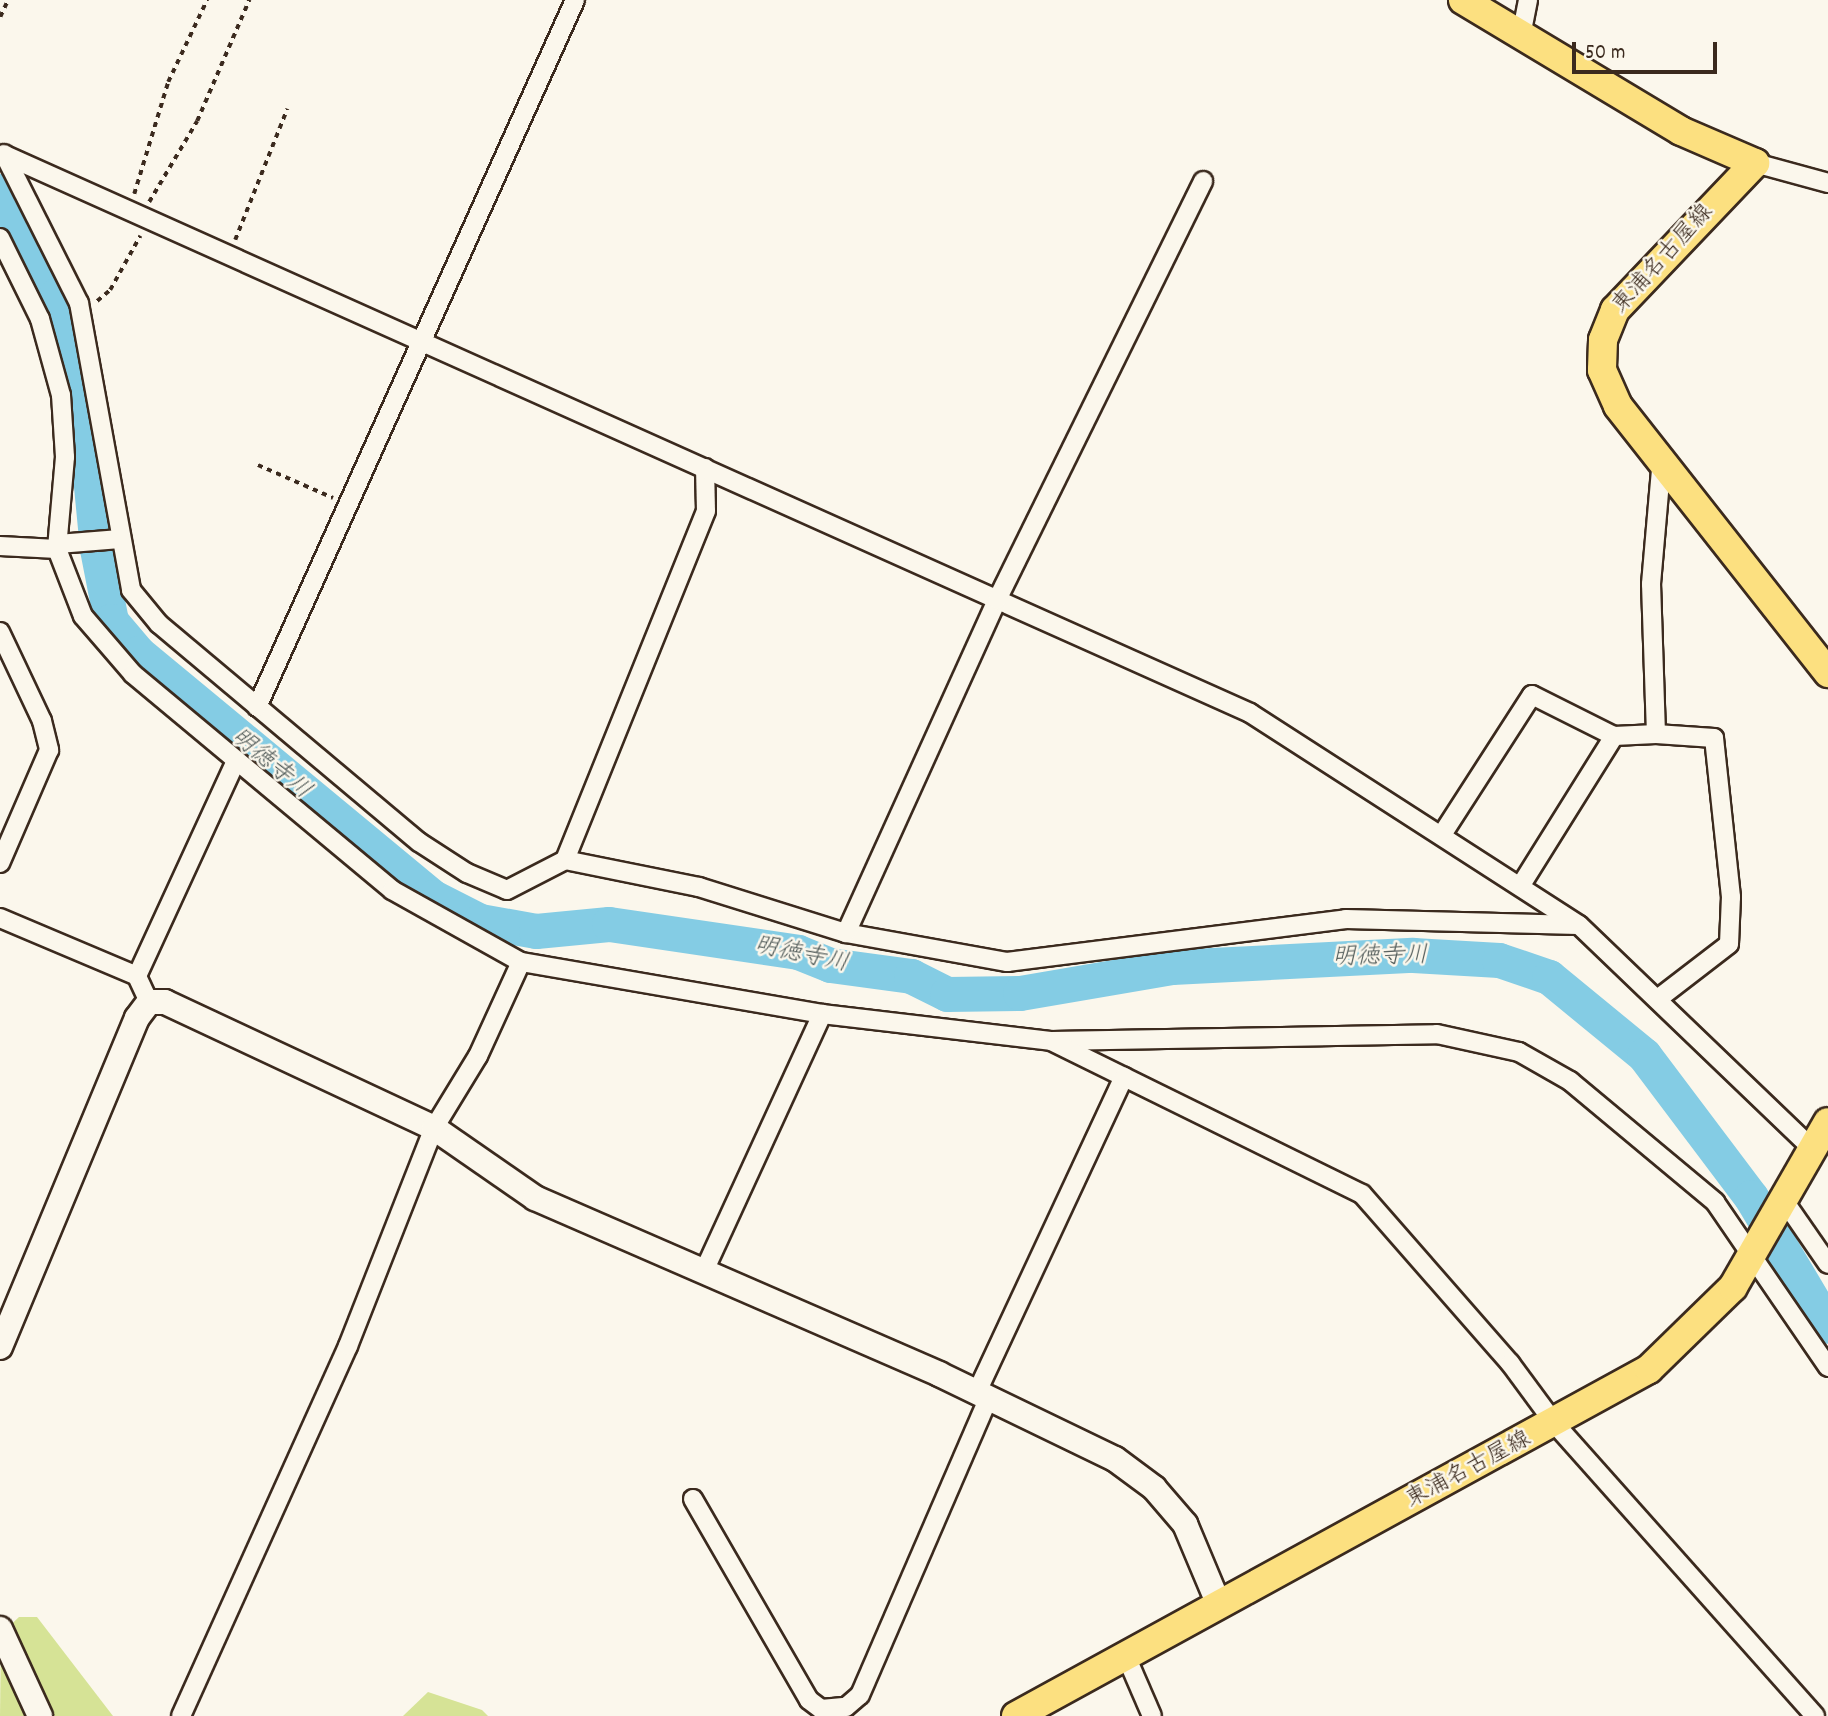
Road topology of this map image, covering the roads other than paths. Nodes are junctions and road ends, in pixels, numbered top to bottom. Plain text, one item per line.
1 (575, 0) edge
2 (1462, 0) edge
3 (1528, 0) edge
4 (1521, 36) junction
5 (3, 151) edge
6 (1755, 163) junction
7 (1203, 181) dead end
8 (1828, 183) edge
9 (0, 238) edge
10 (421, 343) junction
11 (1662, 459) junction
12 (705, 468) junction
13 (1692, 496) junction
14 (1655, 515) junction
15 (115, 539) junction
16 (61, 545) junction
17 (0, 546) edge
18 (997, 600) junction
19 (0, 632) edge
20 (1828, 673) edge
21 (257, 706) junction
22 (1656, 734) junction
23 (1614, 736) junction
24 (236, 761) junction
25 (1443, 833) junction
26 (565, 860) junction
27 (0, 863) edge
28 (1521, 885) junction
29 (0, 918) edge
30 (1579, 925) junction
31 (846, 933) junction
32 (520, 962) junction
33 (137, 976) junction
34 (1659, 998) junction
35 (149, 1002) junction
36 (822, 1014) junction
37 (1052, 1041) junction
38 (1124, 1077) junction
39 (1828, 1122) edge
40 (434, 1128) junction
41 (1821, 1157) edge
42 (1785, 1202) junction
43 (1754, 1255) junction
44 (1828, 1264) edge
45 (704, 1271) junction
46 (0, 1347) edge
47 (1828, 1367) edge
48 (982, 1396) junction
49 (1555, 1424) junction
50 (692, 1499) dead end
51 (1219, 1605) junction
52 (0, 1629) edge
53 (1126, 1656) junction
54 (40, 1716) edge
55 (181, 1716) edge
56 (1016, 1716) edge
57 (1152, 1716) edge
58 (1815, 1716) edge

1 - 10 street
2 - 4 main road
3 - 4 street
4 - 6 main road
5 - 10 street
5 - 15 street
6 - 8 street
6 - 11 main road, 東浦名古屋線
7 - 18 street
9 - 16 street
10 - 12 street
10 - 21 street
11 - 13 main road, 東浦名古屋線
11 - 14 street
12 - 18 street
12 - 26 street
13 - 14 street
13 - 20 main road, 東浦名古屋線
14 - 22 street
15 - 16 street
15 - 21 street
16 - 17 street
16 - 24 street
18 - 25 street
18 - 31 street
19 - 27 street
21 - 26 street
22 - 23 street
22 - 34 street
23 - 25 street
23 - 28 street
24 - 32 street
24 - 33 street
25 - 28 street
26 - 31 street
28 - 30 street
29 - 33 street
30 - 31 street
30 - 34 street
32 - 36 street
32 - 40 street
33 - 35 street
34 - 41 street
35 - 40 street
35 - 46 street
36 - 37 street
36 - 45 street
37 - 38 street
37 - 43 street
38 - 48 street
38 - 49 street
39 - 41 main road, 東浦名古屋線
40 - 45 street
40 - 55 street
41 - 42 main road, 東浦名古屋線
42 - 43 main road, 東浦名古屋線
42 - 44 street
43 - 47 street
43 - 49 main road, 東浦名古屋線
45 - 48 street
48 - 50 street
48 - 51 street
49 - 51 main road, 東浦名古屋線
49 - 58 street
51 - 53 main road, 東浦名古屋線
52 - 54 street
53 - 56 main road, 東浦名古屋線
53 - 57 street

